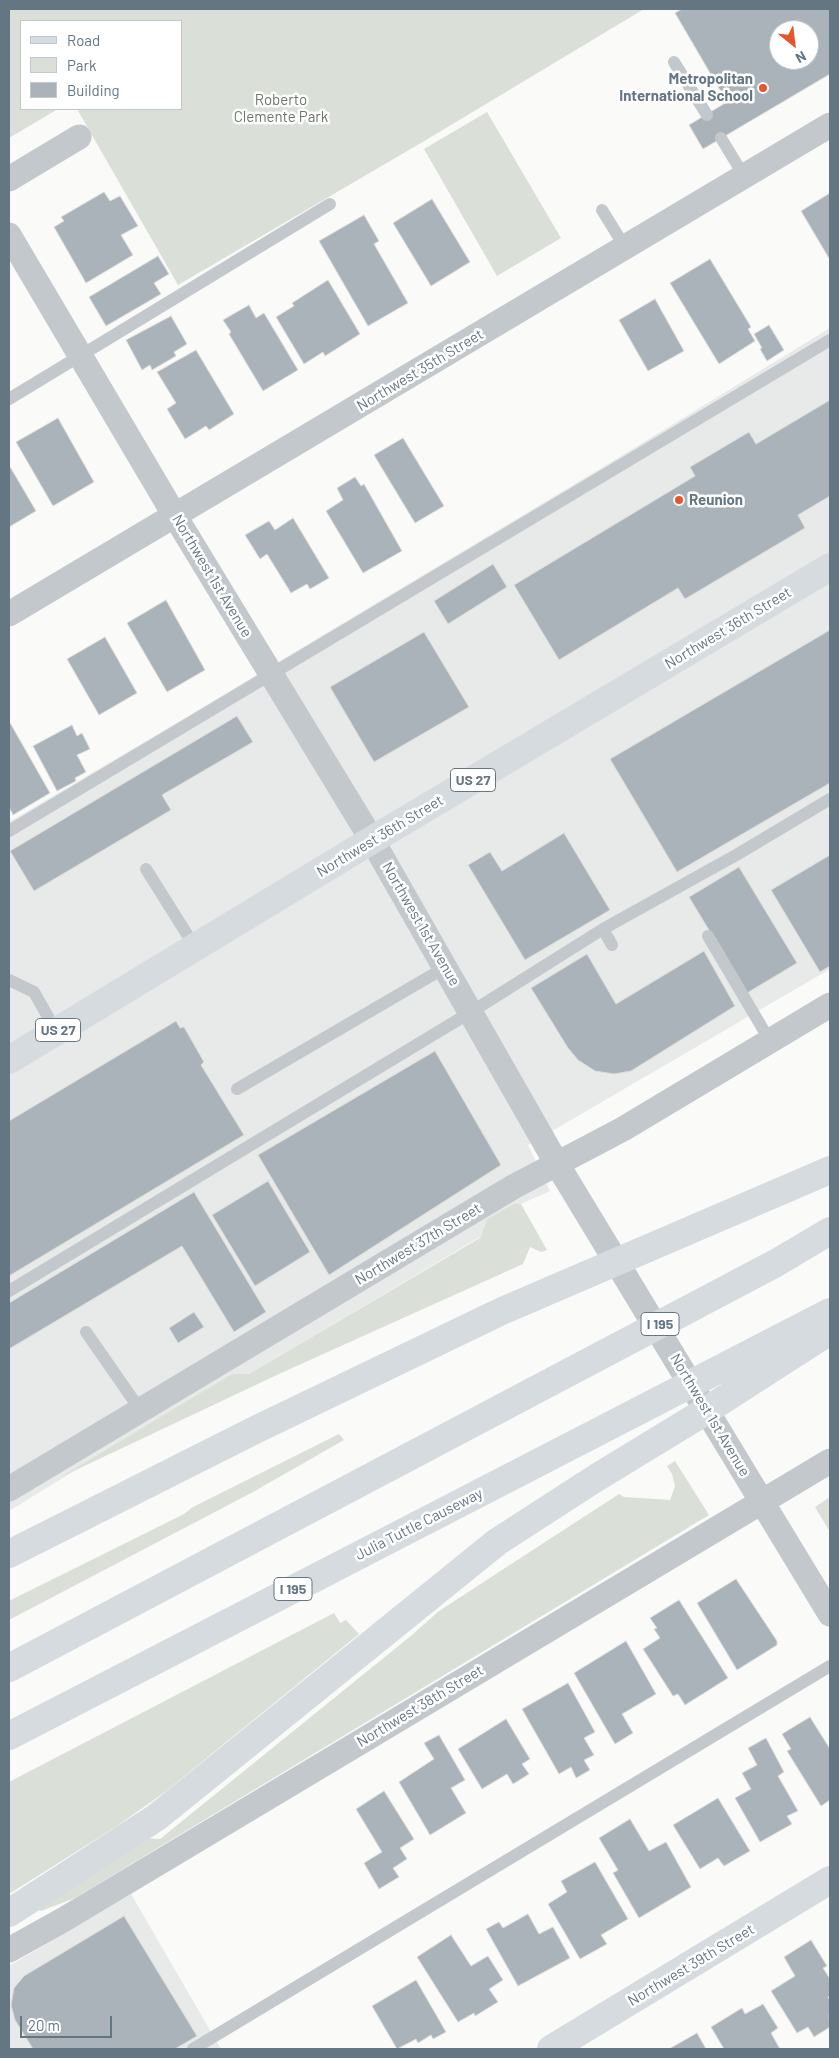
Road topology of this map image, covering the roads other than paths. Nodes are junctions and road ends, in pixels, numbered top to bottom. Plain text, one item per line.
1 (674, 62) dead end
2 (707, 115) dead end
3 (830, 124) edge
4 (79, 136) dead end
5 (721, 138) dead end
6 (744, 176) junction
7 (9, 179) edge
8 (330, 204) dead end
9 (602, 210) dead end
10 (9, 235) edge
11 (625, 248) junction
12 (830, 340) edge
13 (81, 356) junction
14 (9, 399) edge
15 (175, 516) junction
16 (830, 566) edge
17 (9, 614) edge
18 (272, 674) junction
19 (830, 799) edge
20 (9, 830) edge
21 (372, 840) junction
22 (146, 869) dead end
23 (603, 929) junction
24 (708, 936) dead end
25 (612, 945) dead end
26 (195, 948) junction
27 (446, 967) junction
28 (9, 980) edge
29 (830, 1005) edge
30 (472, 1012) junction
31 (56, 1031) junction
32 (770, 1041) junction
33 (9, 1060) edge
34 (237, 1089) dead end
35 (557, 1164) junction
36 (830, 1170) edge
37 (830, 1231) edge
38 (830, 1238) edge
39 (776, 1263) junction
40 (9, 1291) edge
41 (821, 1326) edge
42 (86, 1332) dead end
43 (141, 1411) junction
44 (830, 1462) edge
45 (9, 1489) edge
46 (763, 1502) junction
47 (9, 1554) edge
48 (830, 1614) edge
49 (830, 1666) edge
50 (9, 1668) edge
51 (9, 1736) edge
52 (830, 1880) edge
53 (9, 1914) edge
54 (9, 1950) edge
55 (192, 2049) edge
56 (551, 2049) edge

1 - 2 lane
3 - 6 street, Northwest 35th Street
4 - 7 street
5 - 6 lane
6 - 11 street, Northwest 35th Street
8 - 13 lane
9 - 11 lane
10 - 13 street, Northwest 1st Avenue
11 - 15 street, Northwest 35th Street
12 - 18 lane
13 - 14 lane
13 - 15 street, Northwest 1st Avenue
15 - 17 street, Northwest 35th Street
15 - 18 street, Northwest 1st Avenue
16 - 21 main road, Northwest 36th Street / US 27
18 - 20 lane
18 - 21 street, Northwest 1st Avenue
19 - 23 lane
21 - 26 main road, Northwest 36th Street / US 27
21 - 27 street, Northwest 1st Avenue
22 - 26 lane
23 - 25 lane
23 - 30 lane
24 - 32 lane
26 - 31 main road, Northwest 36th Street / US 27
27 - 30 street, Northwest 1st Avenue
27 - 34 lane
28 - 31 lane
29 - 32 street, Northwest 37th Street
30 - 35 street, Northwest 1st Avenue
30 - 40 lane
31 - 33 main road, Northwest 36th Street / US 27
32 - 35 street, Northwest 37th Street
35 - 43 street, Northwest 37th Street
35 - 46 street, Northwest 1st Avenue
36 - 47 main road
37 - 39 main road
38 - 39 main road
39 - 50 main road, I 195
41 - 51 main road, Julia Tuttle Causeway / I 195
41 - 53 main road
42 - 43 lane
43 - 45 street, Northwest 37th Street
44 - 46 street, Northwest 38th Street
46 - 48 street, Northwest 1st Avenue
46 - 54 street, Northwest 38th Street
49 - 55 lane
52 - 56 main road, Northwest 39th Street

